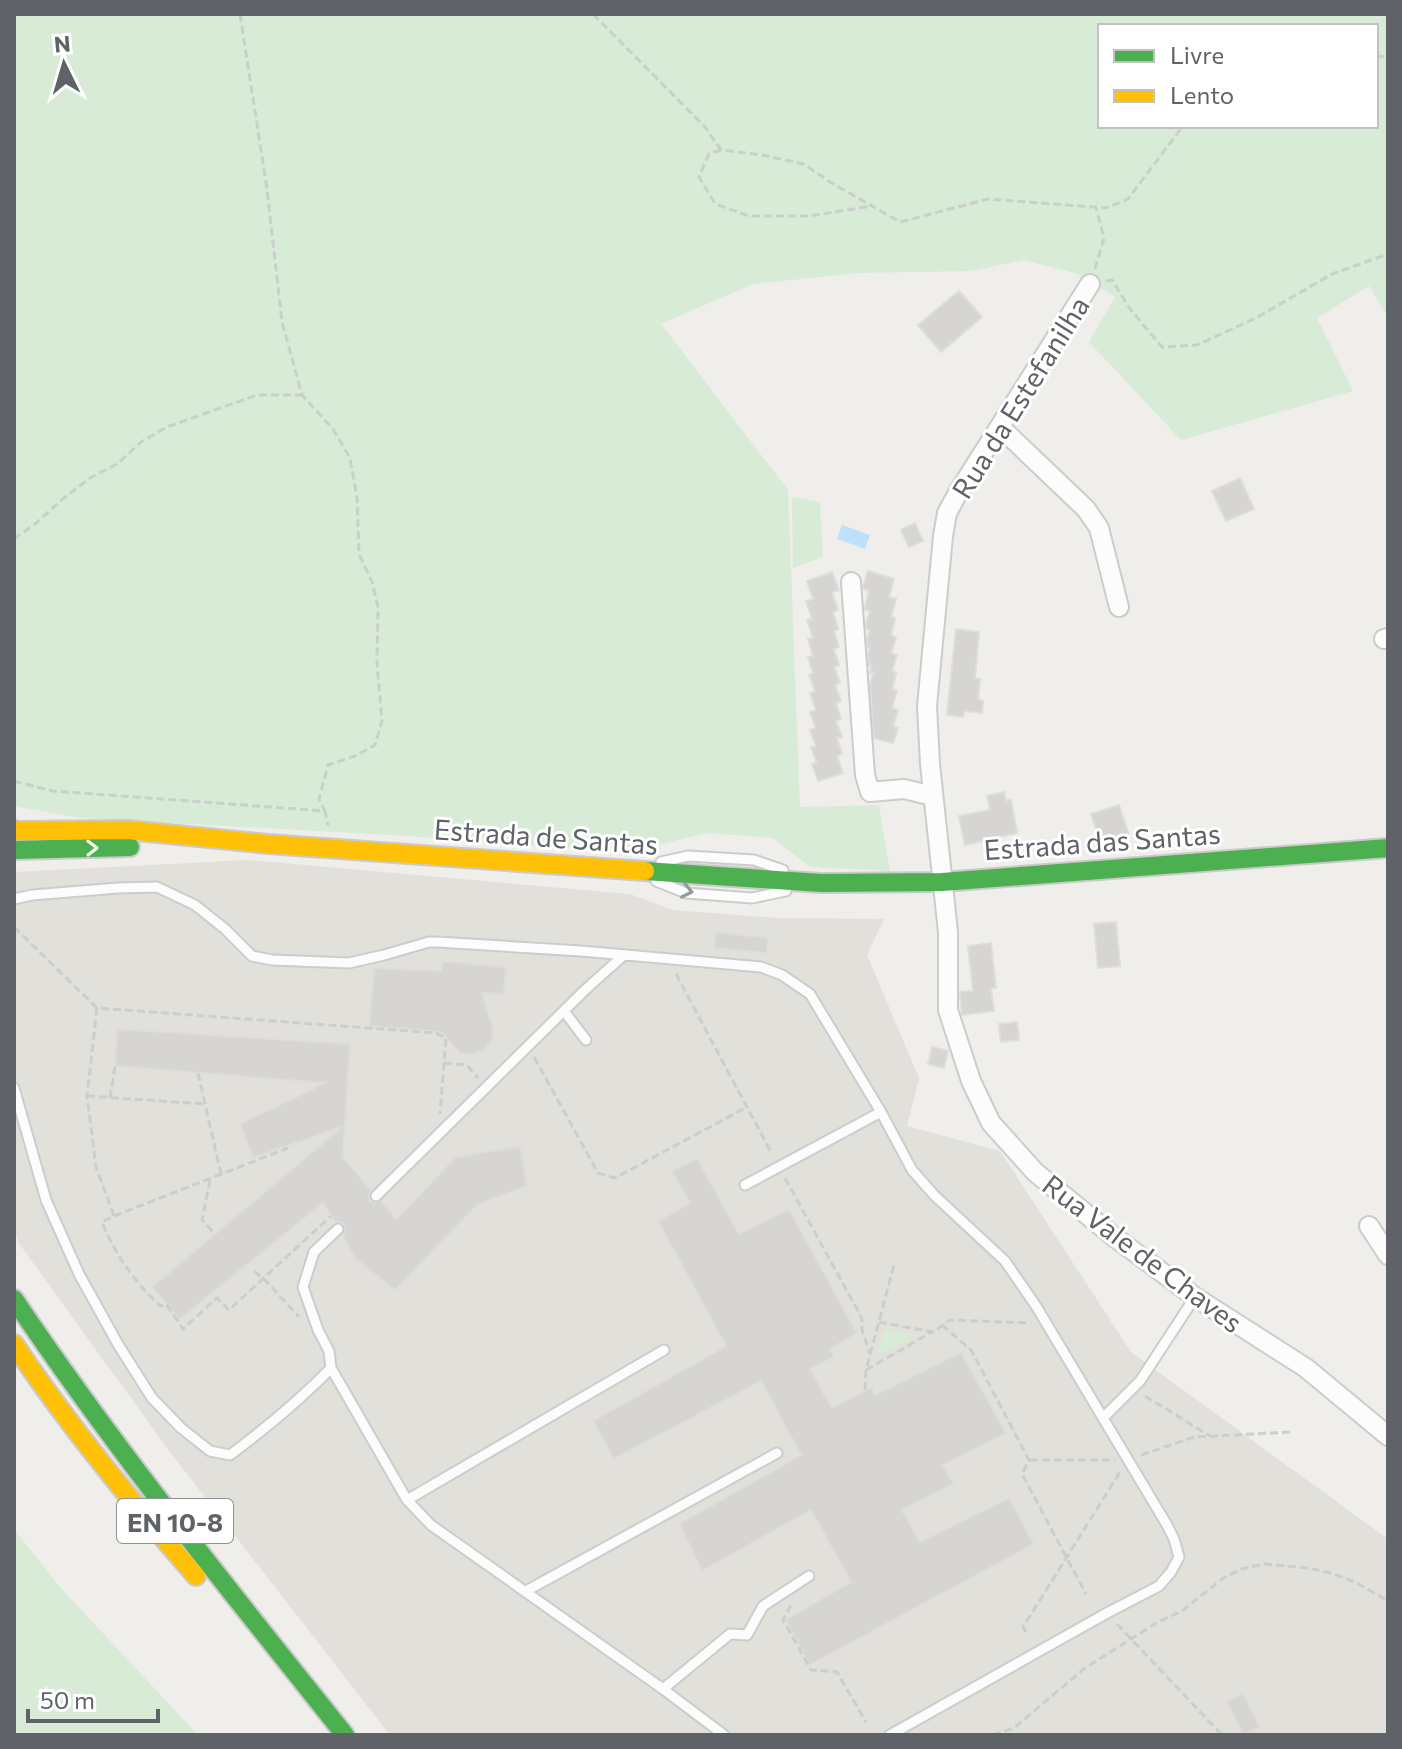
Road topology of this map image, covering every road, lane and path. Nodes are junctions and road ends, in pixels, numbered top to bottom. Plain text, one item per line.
1 (240, 14) edge
2 (593, 14) edge
3 (1181, 128) edge
4 (721, 150) junction
5 (872, 206) junction
6 (1096, 208) junction
7 (1388, 254) edge
8 (1090, 284) junction
9 (302, 395) junction
10 (1000, 427) junction
11 (14, 539) edge
12 (851, 582) dead end
13 (1119, 607) dead end
14 (14, 781) edge
15 (933, 796) junction
16 (325, 811) junction
17 (15, 831) edge
18 (268, 844) junction
19 (1388, 848) edge
20 (334, 849) junction
21 (14, 850) edge
22 (942, 882) junction
23 (821, 883) joint
24 (14, 899) edge
25 (14, 927) edge
26 (624, 955) junction
27 (668, 959) junction
28 (97, 1008) junction
29 (564, 1011) junction
30 (586, 1040) dead end
31 (528, 1046) junction
32 (444, 1063) junction
33 (115, 1066) dead end
34 (198, 1073) dead end
35 (486, 1086) junction
36 (14, 1088) edge
37 (87, 1096) junction
38 (110, 1098) junction
39 (205, 1104) junction
40 (747, 1107) junction
41 (881, 1112) junction
42 (449, 1124) junction
43 (288, 1148) dead end
44 (780, 1168) junction
45 (221, 1174) junction
46 (211, 1178) junction
47 (745, 1185) dead end
48 (376, 1196) dead end
49 (114, 1216) junction
50 (331, 1216) dead end
51 (1369, 1226) dead end
52 (338, 1229) dead end
53 (215, 1234) dead end
54 (1388, 1255) edge
55 (894, 1265) dead end
56 (254, 1271) dead end
57 (263, 1278) junction
58 (14, 1279) edge
59 (1195, 1297) junction
60 (14, 1299) edge
61 (314, 1319) junction
62 (879, 1322) junction
63 (1047, 1324) junction
64 (942, 1325) junction
65 (14, 1327) edge
66 (933, 1332) junction
67 (14, 1344) edge
68 (664, 1350) dead end
69 (870, 1354) junction
70 (331, 1368) junction
71 (866, 1370) junction
72 (1132, 1389) junction
73 (865, 1390) dead end
74 (1103, 1418) junction
75 (1290, 1432) dead end
76 (1210, 1436) junction
77 (1388, 1436) edge
78 (777, 1453) dead end
79 (1029, 1460) junction
80 (1128, 1460) junction
81 (407, 1500) junction
82 (1066, 1557) junction
83 (809, 1576) dead end
84 (220, 1578) junction
85 (526, 1591) junction
86 (785, 1592) junction
87 (1086, 1594) dead end
88 (1388, 1601) edge
89 (1107, 1613) junction
90 (238, 1624) junction
91 (1026, 1632) dead end
92 (1131, 1638) junction
93 (663, 1689) junction
94 (866, 1722) dead end
95 (331, 1735) edge
96 (345, 1735) edge
97 (724, 1735) edge
98 (890, 1735) edge
99 (993, 1735) edge
100 (1222, 1735) edge

1 - 9 path
2 - 4 path
3 - 6 path
4 - 5 path
4 - 5 path
5 - 6 path
6 - 8 path
7 - 8 path
8 - 10 street, Rua da Estefanilha
9 - 11 path
9 - 16 path
10 - 13 street
10 - 15 street, Rua da Estefanilha
12 - 15 street
14 - 16 path
15 - 22 street, Rua da Estefanilha
16 - 20 path
17 - 18 main road, Estrada de Santas
18 - 20 main road, Estrada de Santas
21 -> 18 main road, Estrada de Santas
19 - 22 main road, Estrada das Santas
20 - 23 main road, Estrada de Santas
22 - 23 main road, Estrada das Santas
22 - 59 street, Rua Vale de Chaves
24 - 26 lane
25 - 28 path
26 - 27 lane
26 - 29 lane
27 - 40 path
27 - 41 lane
28 - 32 path
28 - 37 path
29 - 30 lane
29 - 31 lane
31 - 35 lane
31 - 40 path
32 - 35 path
32 - 42 path
33 - 38 path
34 - 39 path
35 - 42 lane
36 - 70 lane
37 - 38 path
37 - 49 path
38 - 39 path
39 - 45 path
40 - 44 path
41 - 44 lane
41 - 63 lane
42 - 48 lane
43 - 45 path
44 - 47 lane
44 - 69 path
45 - 46 path
46 - 49 path
46 - 53 path
49 - 57 path
50 - 57 path
51 - 54 street
52 - 61 lane
55 - 62 path
56 - 57 path
57 - 61 path
58 - 84 main road
59 - 72 lane
59 - 77 street, Rua Vale de Chaves
60 - 84 main road, EN 10-8
61 - 70 lane
62 - 66 path
62 - 69 path
63 - 64 path
63 - 74 lane
64 - 66 path
64 - 79 path
65 - 90 main road, EN 10-8
66 - 71 path
67 - 90 main road
68 - 81 lane
69 - 71 path
70 - 81 lane
71 - 73 path
72 - 74 lane
72 - 76 path
74 - 80 lane
75 - 76 path
76 - 80 path
78 - 85 lane
79 - 80 path
79 - 82 path
80 - 82 path
80 - 89 lane
81 - 85 lane
82 - 87 path
82 - 91 path
83 - 86 lane
84 - 96 main road, EN 10-8
85 - 93 lane
86 - 93 lane
86 - 94 path
88 - 92 path
89 - 92 path
89 - 98 lane
90 - 95 main road, EN 10-8
92 - 99 path
92 - 100 path
93 - 97 lane

